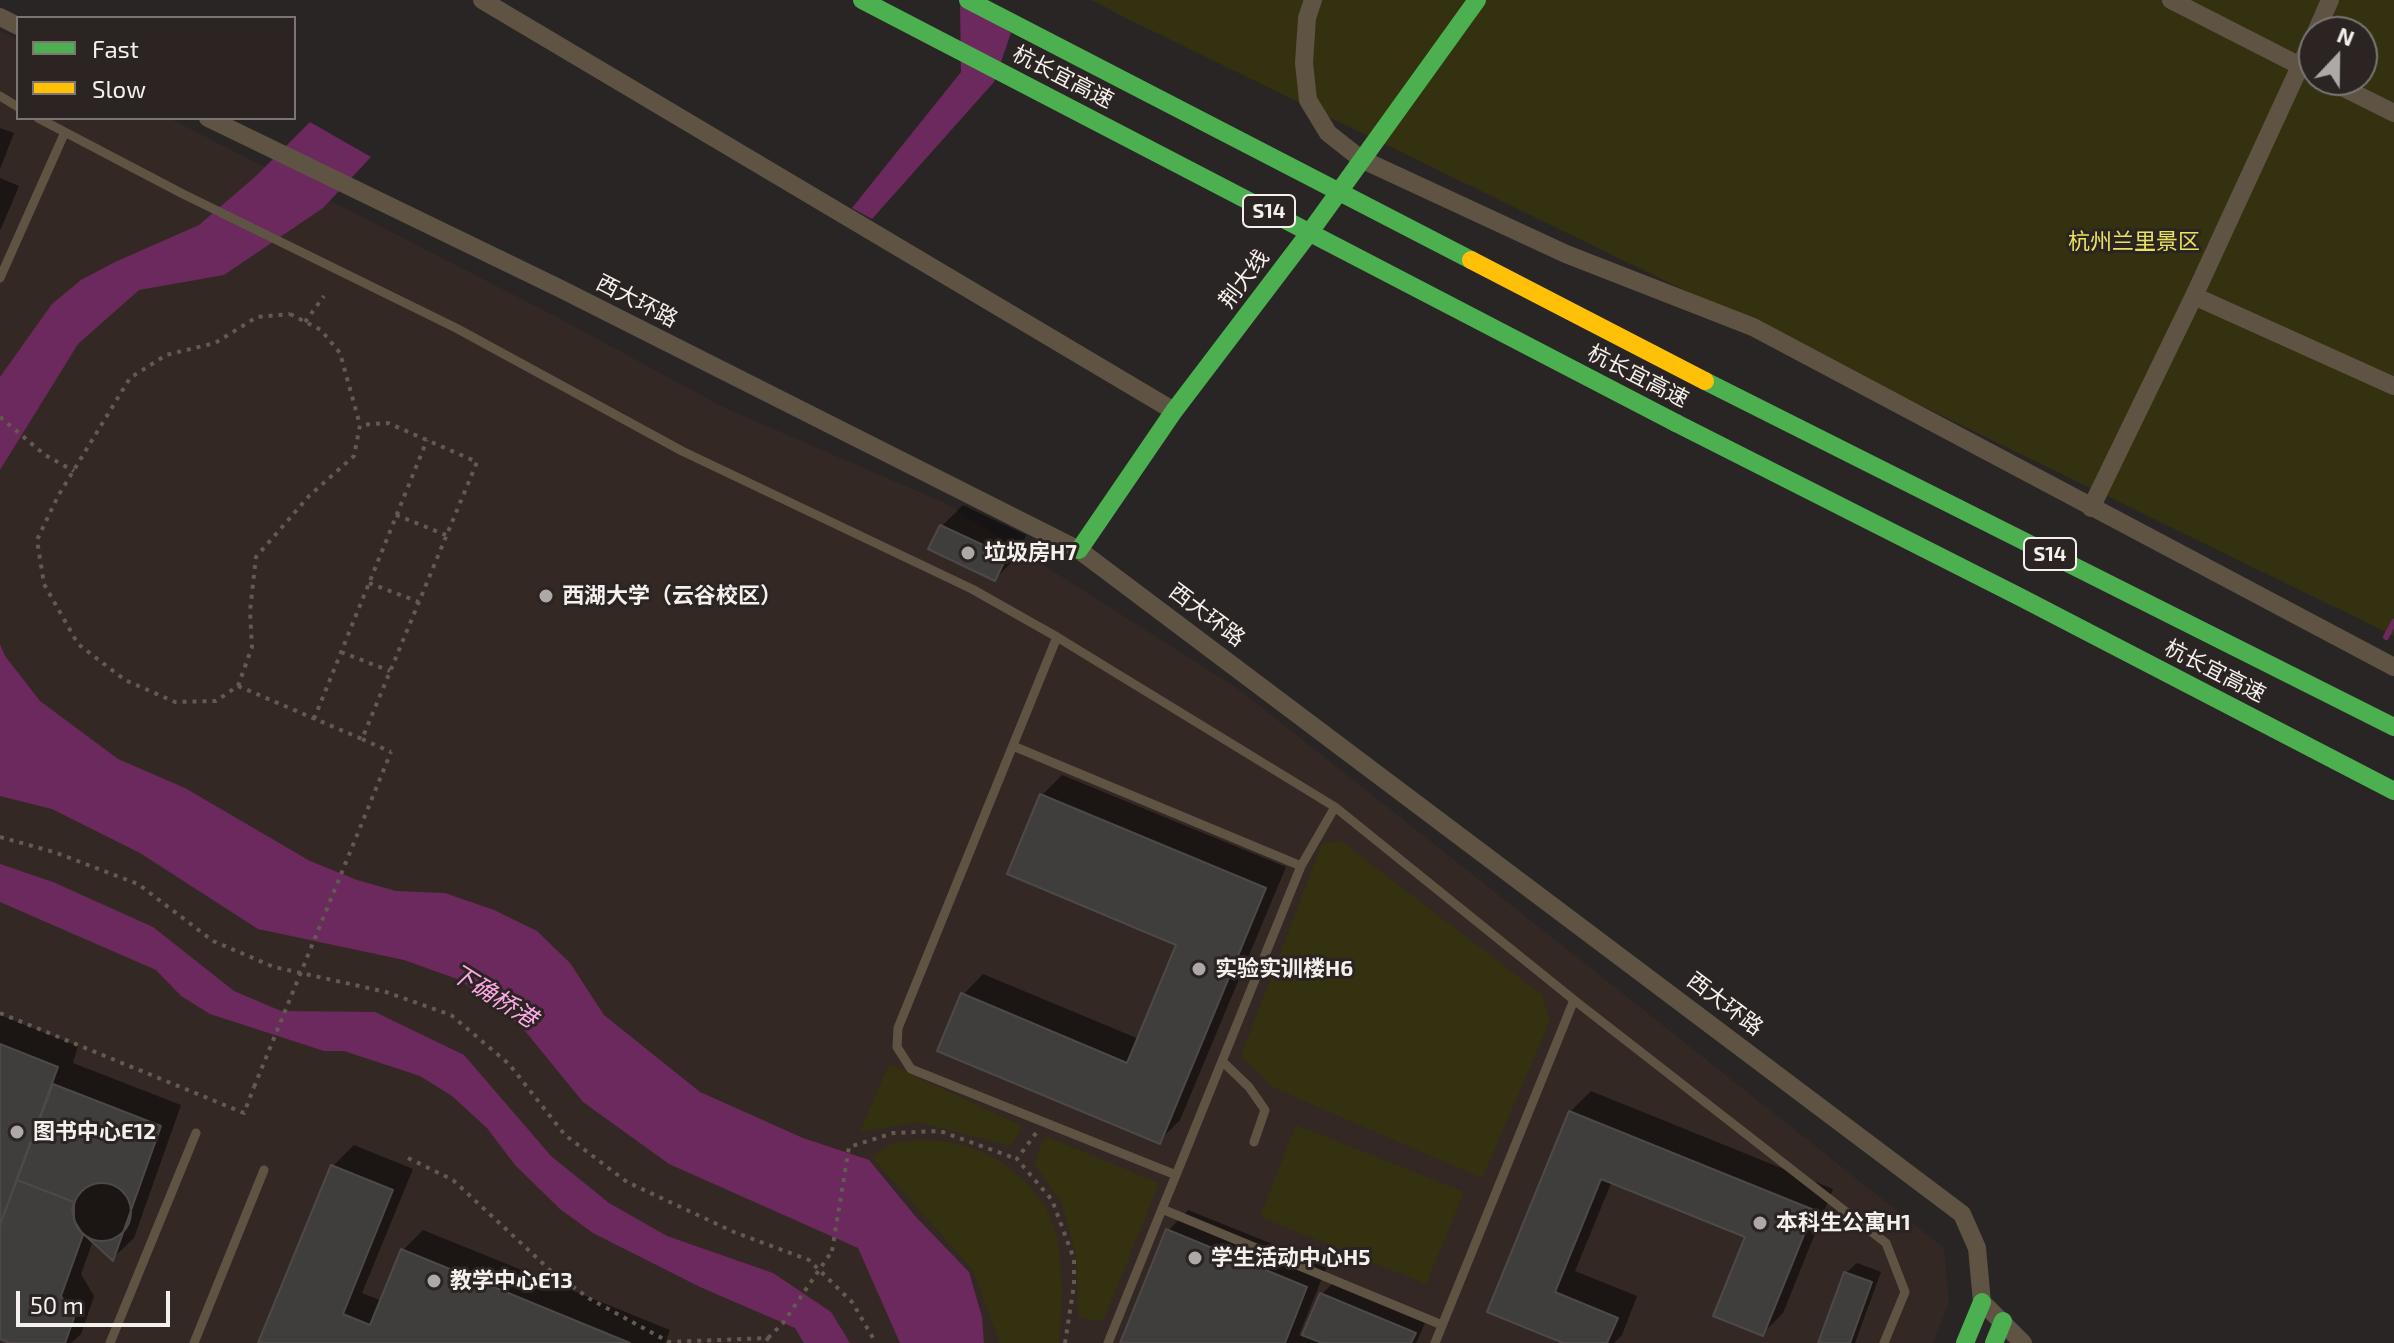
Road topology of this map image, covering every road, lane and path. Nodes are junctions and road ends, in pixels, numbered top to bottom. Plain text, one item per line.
1 (482, 0) edge
2 (862, 0) edge
3 (968, 0) edge
4 (1313, 0) edge
5 (1477, 0) edge
6 (2171, 0) edge
7 (2298, 65) edge
8 (2298, 88) edge
9 (2360, 96) edge
10 (2394, 113) edge
11 (42, 120) edge
12 (215, 121) edge
13 (65, 132) junction
14 (1361, 159) junction
15 (0, 278) edge
16 (324, 296) dead end
17 (2194, 296) junction
18 (305, 322) junction
19 (2394, 386) edge
20 (1174, 411) junction
21 (0, 417) edge
22 (360, 425) junction
23 (427, 440) junction
24 (74, 471) junction
25 (2091, 508) junction
26 (396, 515) junction
27 (447, 535) junction
28 (1079, 550) junction
29 (369, 583) junction
30 (2020, 597) junction
31 (419, 602) junction
32 (1057, 637) junction
33 (341, 652) junction
34 (2394, 667) edge
35 (390, 671) junction
36 (238, 686) junction
37 (314, 719) junction
38 (2394, 727) edge
39 (362, 739) junction
40 (1013, 746) junction
41 (2394, 791) edge
42 (1335, 807) junction
43 (2394, 812) edge
44 (0, 837) edge
45 (1301, 866) junction
46 (1574, 1000) junction
47 (0, 1013) edge
48 (1222, 1061) junction
49 (1044, 1122) junction
50 (196, 1133) dead end
51 (1254, 1142) dead end
52 (408, 1158) dead end
53 (1017, 1159) junction
54 (264, 1170) dead end
55 (1176, 1175) junction
56 (1162, 1209) junction
57 (1982, 1302) junction
58 (2003, 1321) junction
59 (1442, 1325) junction
60 (766, 1340) edge
61 (679, 1342) edge
62 (110, 1343) edge
63 (194, 1343) edge
64 (876, 1343) edge
65 (1065, 1343) edge
66 (1108, 1343) edge
67 (1435, 1343) edge
68 (1884, 1343) edge
69 (1965, 1343) edge
70 (1994, 1343) edge
71 (2023, 1343) edge

1 - 20 street
2 - 30 main road, 杭长宜高速 / S14, bridge
3 - 38 main road, 杭长宜高速 / S14, bridge
4 - 14 street
5 - 14 main road, 荆大线
6 - 7 street
8 - 17 street
9 - 10 street
11 - 13 lane
12 - 28 street, 西大环路
13 - 15 lane
13 - 32 lane
14 - 20 main road, 荆大线
14 - 25 street
16 - 18 path
17 - 19 street
17 - 25 street
18 - 22 path
18 - 24 path
20 - 28 main road, 荆大线
21 - 24 path
22 - 23 path
22 - 36 path
23 - 26 path
23 - 27 path
24 - 36 path
25 - 34 street
26 - 27 path
26 - 29 path
27 - 31 path
28 - 57 street, 西大环路
29 - 31 path
29 - 33 path
30 - 41 main road, 杭长宜高速 / S14
30 - 43 main road
31 - 35 path
32 - 40 lane
32 - 42 lane
33 - 35 path
33 - 37 path
35 - 39 path
36 - 37 path
37 - 39 path
39 - 47 path, bridge
40 - 45 lane
40 - 49 lane
42 - 45 lane
42 - 46 lane
44 - 64 path
45 - 48 lane
46 - 59 lane
46 - 68 lane
48 - 51 lane
48 - 55 lane
49 - 53 path
49 - 55 lane
50 - 62 lane
52 - 61 path
53 - 60 path, bridge
53 - 65 path
54 - 63 lane
55 - 56 lane
56 - 59 lane
56 - 66 lane
57 - 58 street
57 - 69 main road
58 - 70 main road
58 - 71 street
59 - 67 lane
60 - 61 path

